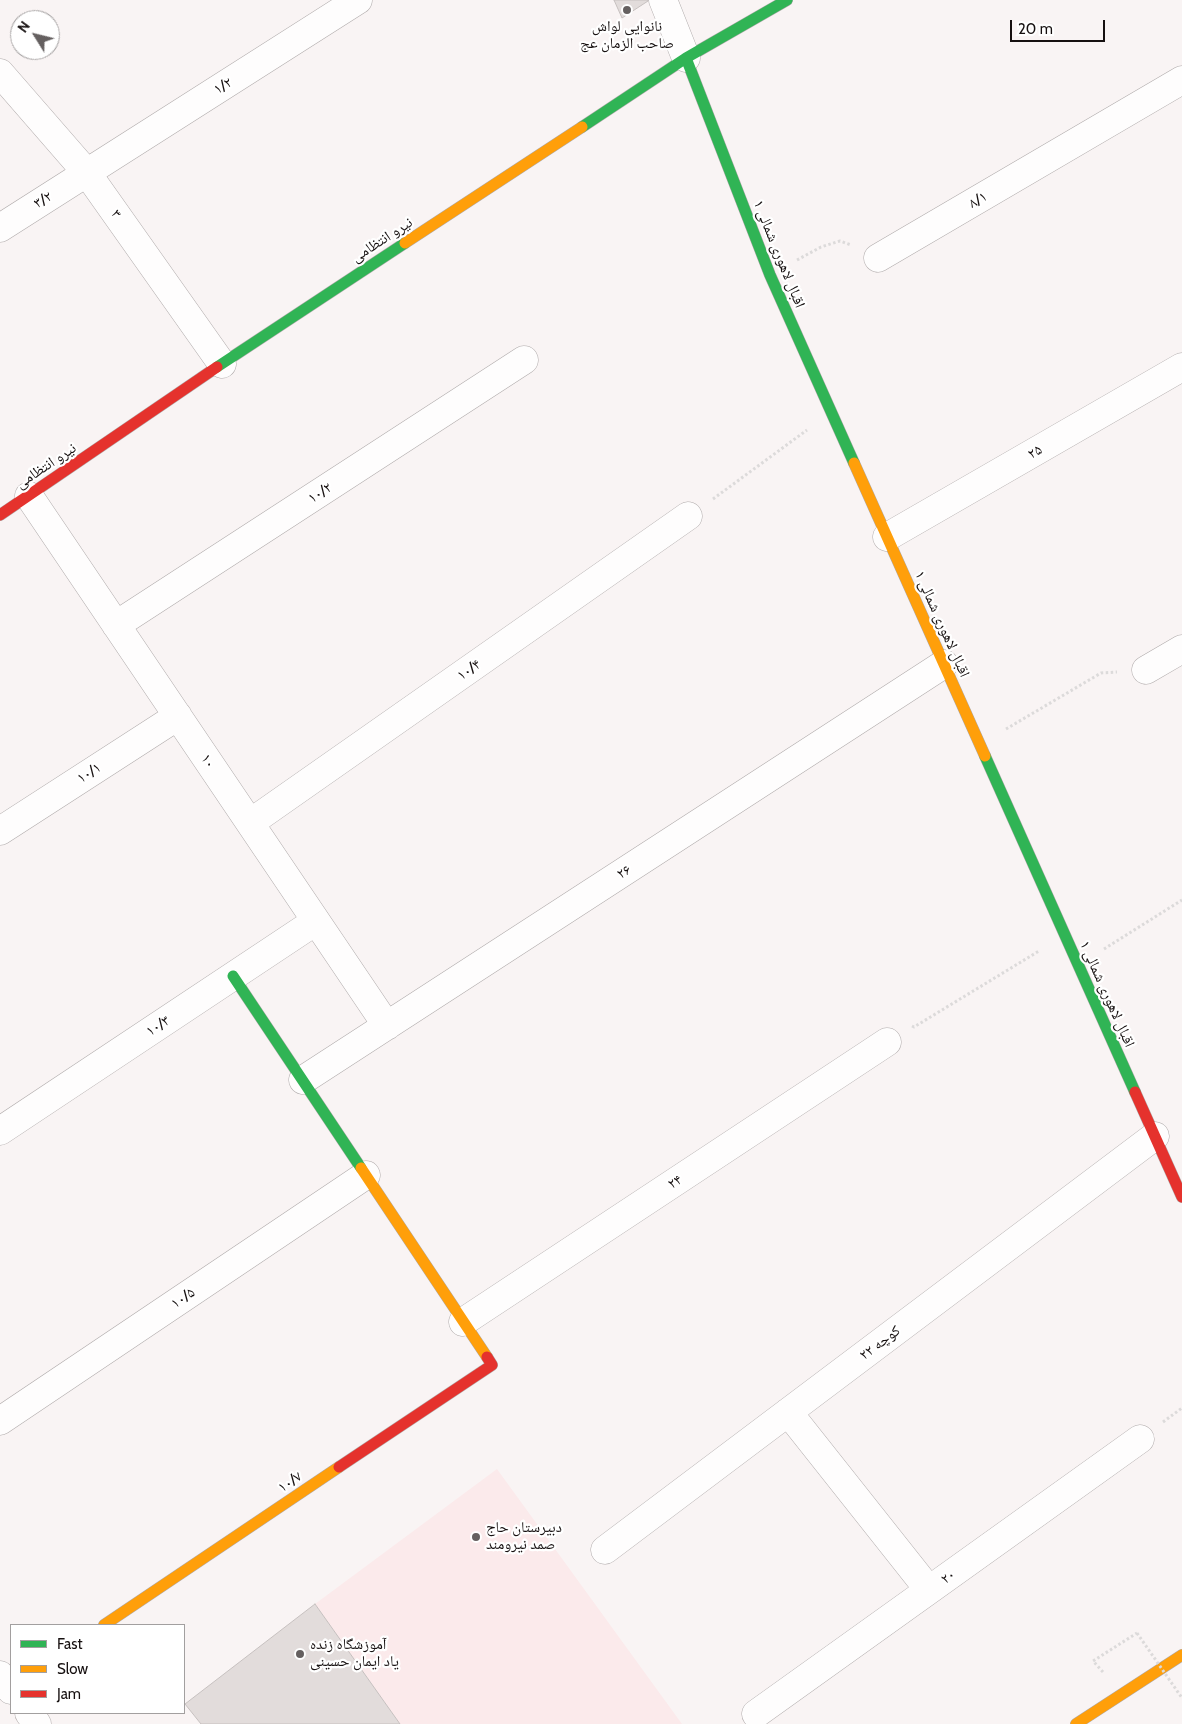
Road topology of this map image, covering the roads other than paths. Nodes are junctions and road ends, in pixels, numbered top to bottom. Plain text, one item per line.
1 (358, 0) edge
2 (663, 0) edge
3 (787, 0) edge
4 (686, 58) junction
5 (0, 73) edge
6 (1182, 80) edge
7 (87, 173) junction
8 (0, 228) edge
9 (878, 258) road end
10 (524, 360) dead end
11 (222, 364) junction
12 (1182, 367) edge
13 (29, 496) junction
14 (0, 515) edge
15 (688, 516) road end
16 (887, 537) junction
17 (116, 625) junction
18 (1182, 649) edge
19 (944, 664) junction
20 (1146, 670) road end
21 (178, 716) junction
22 (250, 823) junction
23 (0, 831) edge
24 (316, 922) junction
25 (233, 976) junction
26 (387, 1026) junction
27 (887, 1042) road end
28 (303, 1080) junction
29 (0, 1131) edge
30 (1155, 1136) junction
31 (366, 1175) junction
32 (1182, 1197) edge
33 (463, 1322) junction
34 (788, 1412) junction
35 (0, 1422) edge
36 (1140, 1439) dead end
37 (605, 1550) dead end
38 (929, 1590) junction
39 (104, 1624) edge
40 (1182, 1655) edge
41 (0, 1675) edge
42 (10, 1689) edge
43 (756, 1714) dead end
44 (1076, 1724) edge

1 - 7 street, ۱/۲
2 - 4 street
3 - 4 street, نیرو انتظامی
4 - 11 street, نیرو انتظامی
4 - 16 street, اقبال لاهوری شمالی ۱
5 - 7 street, ۳
6 - 9 street, ۸/۱
7 - 8 street, ۳/۲
7 - 11 street, ۳
10 - 17 street, ۱۰/۲
11 - 13 street, نیرو انتظامی
12 - 16 street, ۲۵
13 - 14 street, نیرو انتظامی
13 - 17 street, ۱۰
15 - 22 street, ۱۰/۴
16 - 19 street, اقبال لاهوری شمالی ۱
17 - 21 street, ۱۰
18 - 20 street
19 - 26 street, ۲۶
19 - 30 street, اقبال لاهوری شمالی ۱
21 - 22 street, ۱۰
21 - 23 street, ۱۰/۱
22 - 24 street, ۱۰
24 - 25 street, ۱۰/۳
24 - 26 street, ۱۰
25 - 28 street
25 - 29 street, ۱۰/۳
26 - 28 street, ۲۶
27 - 33 street, ۲۴
28 - 31 street
30 - 32 street, اقبال لاهوری شمالی ۱
30 - 34 street, کوچه ۲۲
31 - 33 street
31 - 35 street, ۱۰/۵
33 - 39 street, ۱۰/۷
34 - 37 street, کوچه ۲۲
34 - 38 street
36 - 38 street, ۲۰
38 - 43 street, ۲۰
40 - 44 street
41 - 42 street

